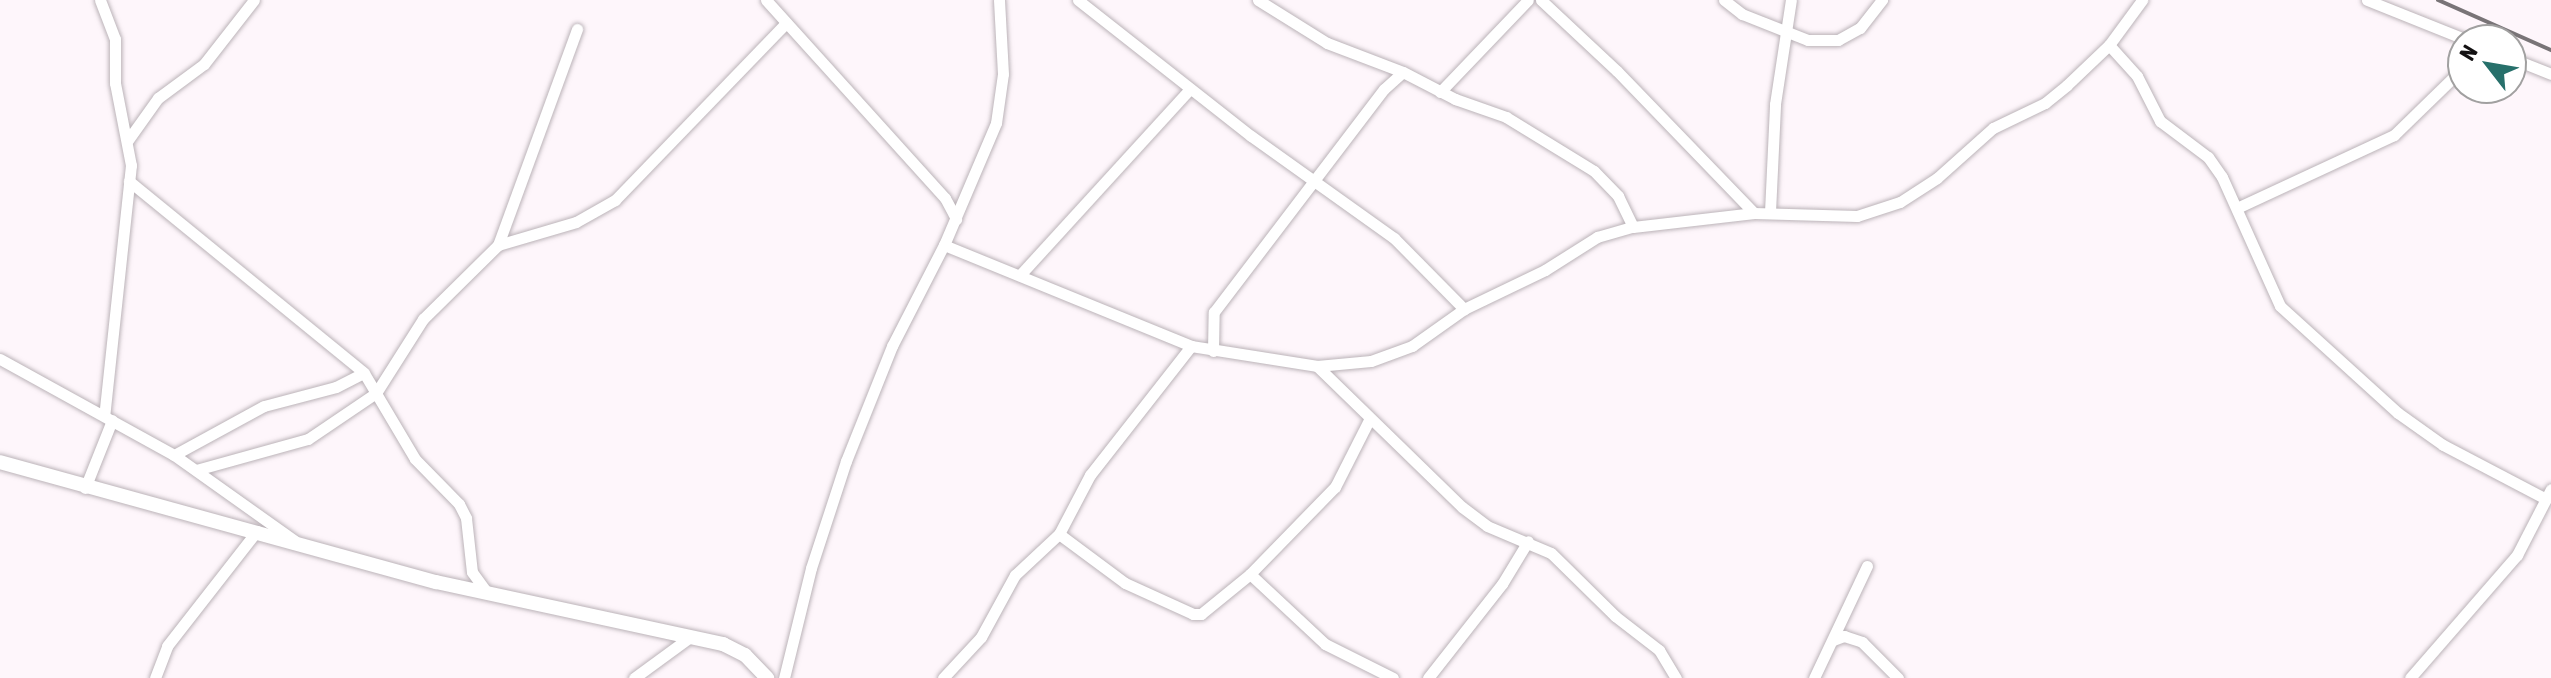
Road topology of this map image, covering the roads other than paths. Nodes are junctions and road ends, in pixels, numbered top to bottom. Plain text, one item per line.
1 (100, 0) edge
2 (254, 0) edge
3 (766, 0) edge
4 (999, 0) edge
5 (1078, 0) edge
6 (1258, 0) edge
7 (1528, 0) edge
8 (1541, 0) edge
9 (1724, 0) edge
10 (1791, 0) edge
11 (1882, 0) edge
12 (2142, 0) edge
13 (2367, 0) edge
14 (786, 23) junction
15 (577, 29) dead end
16 (1786, 32) junction
17 (2447, 32) edge
18 (2109, 45) junction
19 (2527, 64) edge
20 (1403, 72) junction
21 (2551, 74) edge
22 (2447, 84) edge
23 (1190, 89) junction
24 (1440, 92) junction
25 (128, 140) junction
26 (1315, 179) junction
27 (129, 181) junction
28 (2239, 207) junction
29 (1770, 212) junction
30 (1754, 213) junction
31 (956, 219) junction
32 (1633, 227) junction
33 (498, 245) junction
34 (944, 245) junction
35 (1020, 275) junction
36 (1464, 309) junction
37 (1191, 346) junction
38 (1213, 351) junction
39 (0, 359) edge
40 (1317, 366) junction
41 (364, 373) junction
42 (376, 393) junction
43 (108, 418) junction
44 (1369, 420) junction
45 (174, 455) junction
46 (0, 462) edge
47 (196, 470) junction
48 (85, 488) junction
49 (2549, 494) edge
50 (257, 531) junction
51 (1059, 534) junction
52 (1528, 541) junction
53 (319, 550) junction
54 (1867, 566) dead end
55 (1250, 574) junction
56 (487, 593) junction
57 (690, 637) junction
58 (1833, 640) junction
59 (155, 678) edge
60 (634, 678) edge
61 (767, 678) edge
62 (784, 678) edge
63 (943, 678) edge
64 (1393, 678) edge
65 (1428, 678) edge
66 (1676, 678) edge
67 (1814, 678) edge
68 (1898, 678) edge
69 (2410, 678) edge

1 - 25 street
2 - 25 street
3 - 14 street
4 - 31 street
5 - 23 street
6 - 20 street
7 - 24 street
8 - 30 street
9 - 16 street
10 - 16 street
11 - 16 street
12 - 18 street
13 - 17 street
14 - 31 street
14 - 33 street
15 - 33 street
16 - 29 street
18 - 28 street
18 - 29 street
19 - 21 street
20 - 24 street
20 - 26 street
22 - 28 street
23 - 26 street
23 - 35 street
24 - 32 street
25 - 27 street
26 - 36 street
26 - 38 street
27 - 41 street
27 - 43 street
28 - 49 street
29 - 30 street
30 - 32 street
31 - 34 street
32 - 36 street
33 - 42 street
34 - 35 street
34 - 62 street
35 - 37 street
36 - 40 street
37 - 38 street
37 - 51 street
38 - 40 street
39 - 43 street
40 - 44 street
41 - 42 street
41 - 45 street
42 - 47 street
42 - 56 street
43 - 45 street
43 - 48 street
44 - 52 street
44 - 55 street
45 - 47 street
46 - 48 street
47 - 53 street
48 - 50 street
49 - 69 street
50 - 53 street
50 - 59 street
51 - 55 street
51 - 63 street
52 - 65 street
52 - 66 street
53 - 56 street
54 - 58 street
55 - 64 street
56 - 57 street
57 - 60 street
57 - 61 street
58 - 67 street
58 - 68 street

